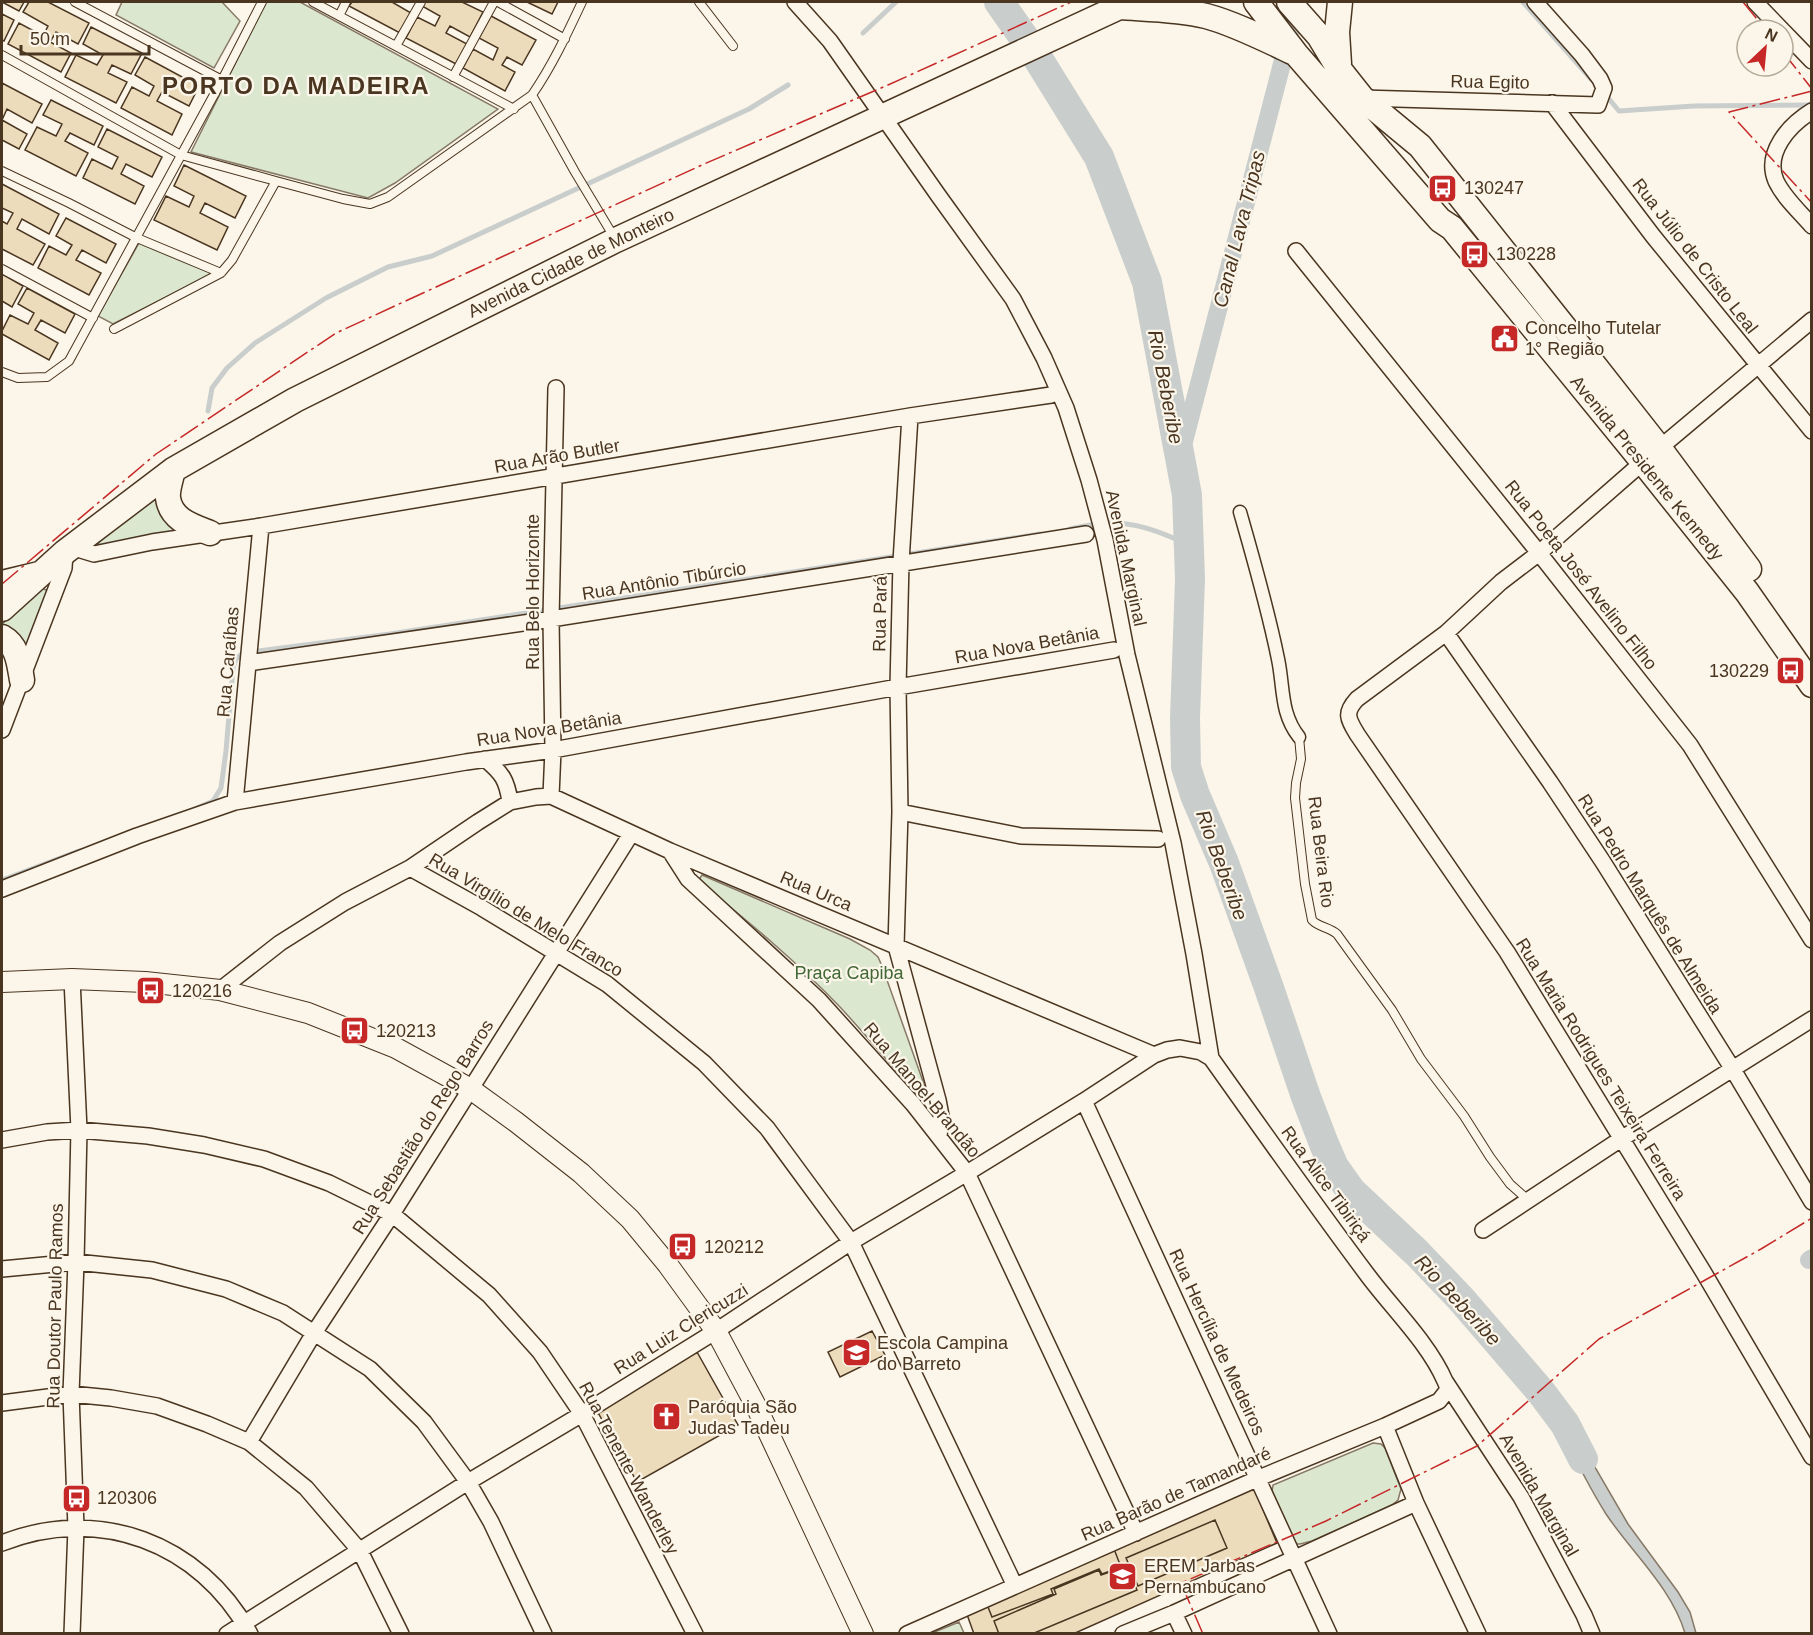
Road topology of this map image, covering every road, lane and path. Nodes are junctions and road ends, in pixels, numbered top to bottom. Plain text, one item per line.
1 (75, 2) edge
2 (260, 2) edge
3 (313, 2) edge
4 (346, 2) edge
5 (421, 2) edge
6 (496, 2) edge
7 (582, 2) edge
8 (699, 2) edge
9 (795, 2) edge
10 (1289, 2) edge
11 (1340, 2) edge
12 (1536, 2) edge
13 (1755, 2) edge
14 (1123, 3) edge
15 (339, 16) junction
16 (1771, 18) edge
17 (1264, 19) edge
18 (565, 39) junction
19 (1795, 43) edge
20 (396, 46) junction
21 (734, 46) dead end
22 (2, 55) edge
23 (1812, 61) edge
24 (1339, 69) junction
25 (453, 77) junction
26 (222, 80) junction
27 (532, 95) junction
28 (1552, 103) junction
29 (514, 109) junction
30 (1357, 109) junction
31 (1806, 114) edge
32 (882, 116) junction
33 (181, 155) junction
34 (2, 171) edge
35 (276, 181) junction
36 (1812, 226) edge
37 (137, 238) junction
38 (616, 240) junction
39 (1296, 251) dead end
40 (2, 269) edge
41 (221, 273) junction
42 (93, 318) junction
43 (1812, 320) edge
44 (114, 329) dead end
45 (1756, 365) junction
46 (2, 372) edge
47 (556, 388) dead end
48 (1051, 395) dead end
49 (910, 416) junction
50 (1812, 431) edge
51 (1652, 456) junction
52 (173, 470) junction
53 (554, 476) junction
54 (1240, 512) dead end
55 (261, 526) junction
56 (210, 533) junction
57 (1086, 534) dead end
58 (68, 549) junction
59 (1539, 553) junction
60 (901, 561) junction
61 (42, 574) junction
62 (2, 583) edge
63 (2, 609) edge
64 (551, 618) junction
65 (1446, 633) junction
66 (2, 637) edge
67 (1114, 650) dead end
68 (1812, 661) edge
69 (248, 663) junction
70 (22, 680) junction
71 (1812, 685) edge
72 (898, 687) junction
73 (2, 730) edge
74 (1299, 737) joint
75 (553, 750) junction
76 (484, 759) junction
77 (550, 796) junction
78 (235, 802) junction
79 (510, 802) junction
80 (900, 812) junction
81 (631, 834) junction
82 (1158, 839) dead end
83 (670, 851) junction
84 (410, 867) junction
85 (2, 889) edge
86 (1812, 940) edge
87 (896, 946) junction
88 (555, 952) junction
89 (72, 980) junction
90 (2, 982) edge
91 (220, 990) junction
92 (1812, 1019) edge
93 (1154, 1055) junction
94 (1211, 1058) junction
95 (1732, 1068) junction
96 (469, 1088) junction
97 (1084, 1101) junction
98 (79, 1131) junction
99 (939, 1137) junction
100 (1621, 1139) junction
101 (2, 1140) edge
102 (967, 1173) junction
103 (1528, 1200) junction
104 (1812, 1202) edge
105 (392, 1214) junction
106 (1483, 1230) dead end
107 (850, 1242) junction
108 (76, 1262) junction
109 (2, 1269) edge
110 (716, 1331) junction
111 (314, 1333) junction
112 (1446, 1381) junction
113 (71, 1394) junction
114 (2, 1403) edge
115 (582, 1414) junction
116 (1385, 1426) junction
117 (249, 1442) junction
118 (1812, 1457) edge
119 (1258, 1478) junction
120 (468, 1482) junction
121 (1416, 1503) junction
122 (75, 1528) junction
123 (1137, 1533) junction
124 (2, 1543) edge
125 (360, 1551) junction
126 (1294, 1559) junction
127 (1015, 1586) junction
128 (1174, 1613) junction
129 (247, 1629) edge
130 (72, 1634) edge
131 (227, 1634) edge
132 (401, 1634) edge
133 (544, 1634) edge
134 (695, 1634) edge
135 (863, 1634) edge
136 (907, 1634) edge
137 (1124, 1634) edge
138 (1184, 1634) edge
139 (1329, 1634) edge
140 (1478, 1634) edge
141 (1592, 1634) edge

1 - 26 lane
2 - 26 lane
3 - 15 lane
4 - 15 lane
5 - 20 lane
6 - 18 lane
6 - 25 lane
7 - 18 lane
8 - 21 lane
9 - 32 street, Avenida Marginal
10 - 24 main road, Avenida Presidente Kennedy
11 - 24 main road
12 - 28 street, Rua Egito
13 - 16 street
14 - 17 main road
14 - 32 main road, Avenida Cidade de Monteiro
15 - 20 lane
17 - 30 main road, Avenida Presidente Kennedy
18 - 27 lane
19 - 23 street
20 - 25 lane
22 - 33 lane
24 - 30 main road, Avenida Presidente Kennedy
25 - 29 lane
26 - 33 lane
27 - 29 lane
27 - 38 lane
28 - 30 street, Rua Egito
28 - 45 street, Rua Júlio de Cristo Leal
29 - 35 lane
30 - 51 main road, Avenida Presidente Kennedy
30 - 51 main road, Avenida Presidente Kennedy
31 - 36 street
32 - 38 main road, Avenida Cidade de Monteiro
32 - 94 street, Avenida Marginal
33 - 35 lane
33 - 37 lane
34 - 37 lane
35 - 41 lane
37 - 41 lane
37 - 42 lane
38 - 52 main road, Avenida Cidade de Monteiro
39 - 59 street, Rua Poeta José Avelino Filho
40 - 42 lane
41 - 44 lane
42 - 46 lane
43 - 45 street
45 - 50 street, Rua Júlio de Cristo Leal
45 - 51 street
47 - 53 street, Rua Belo Horizonte
48 - 49 street, Rua Arão Butler
49 - 53 street, Rua Arão Butler
49 - 60 street, Rua Pará
51 - 59 street
51 - 68 main road, Avenida Presidente Kennedy
51 - 71 main road, Avenida Presidente Kennedy
52 - 56 main road
52 - 58 main road, Avenida Cidade de Monteiro
53 - 55 street, Rua Arão Butler
53 - 64 street, Rua Belo Horizonte
54 - 74 street, Rua Beira Rio
55 - 56 street, Rua Arão Butler
55 - 69 street, Rua Caraíbas
56 - 58 street, Rua Arão Butler
57 - 60 street, Rua Antônio Tibúrcio
58 - 61 main road, Avenida Cidade de Monteiro
58 - 70 street
59 - 65 street
59 - 86 street, Rua Poeta José Avelino Filho
60 - 64 street, Rua Antônio Tibúrcio
60 - 72 street, Rua Pará
61 - 62 main road
61 - 63 main road, Avenida Cidade de Monteiro
64 - 69 street, Rua Antônio Tibúrcio
64 - 75 street, Rua Belo Horizonte
65 - 95 street, Rua Pedro Marquês de Almeida
65 - 100 street, Rua Maria Rodrigues Teixeira Ferreira
66 - 70 main road
67 - 72 street, Rua Nova Betânia
69 - 78 street, Rua Caraíbas
70 - 73 street
72 - 75 street, Rua Nova Betânia
72 - 80 street, Rua Pará
74 - 103 lane, Rua Beira Rio
75 - 76 street, Rua Nova Betânia
75 - 77 street, Rua Belo Horizonte
76 - 78 street, Rua Nova Betânia
76 - 79 street
77 - 79 street
77 - 81 street, Rua Urca
78 - 85 street, Rua Nova Betânia
79 - 84 street
80 - 82 street
80 - 87 street, Rua Pará
81 - 83 street, Rua Urca
81 - 88 street, Rua Sebastião do Rego Barros
83 - 87 street, Rua Urca
83 - 99 street, Rua Manoel Brandão
84 - 88 street, Rua Virgílio de Melo Franco
84 - 91 street
87 - 93 street, Rua Urca
87 - 99 street, Rua Pará
88 - 96 street, Rua Sebastião do Rego Barros
88 - 107 street, Rua Virgílio de Melo Franco
89 - 90 street
89 - 91 street
89 - 98 street, Rua Doutor Paulo Ramos
91 - 96 street
92 - 95 street
93 - 94 street
93 - 97 street, Rua Luiz Clericuzzi
94 - 112 street, Rua Alice Tibiriçá
95 - 100 street
95 - 104 street, Rua Pedro Marquês de Almeida
96 - 105 street, Rua Sebastião do Rego Barros
96 - 110 street
97 - 102 street, Rua Luiz Clericuzzi
97 - 119 street, Rua Hercília de Medeiros
98 - 101 street, Rua Tenente Wanderley
98 - 105 street, Rua Tenente Wanderley
98 - 108 street, Rua Doutor Paulo Ramos
99 - 102 street, Rua Manoel Brandão
100 - 103 street
100 - 118 street, Rua Maria Rodrigues Teixeira Ferreira
102 - 107 street, Rua Luiz Clericuzzi
102 - 123 street, Rua Manoel Brandão
103 - 106 street
105 - 111 street, Rua Sebastião do Rego Barros
105 - 115 street, Rua Tenente Wanderley
107 - 110 street, Rua Luiz Clericuzzi
107 - 127 street, Rua Virgílio de Melo Franco
108 - 109 street
108 - 111 street
108 - 113 street, Rua Doutor Paulo Ramos
110 - 115 street, Rua Luiz Clericuzzi
110 - 135 street
111 - 117 street, Rua Sebastião do Rego Barros
111 - 120 street
112 - 116 street, Rua Barão de Tamandaré
112 - 141 street, Avenida Marginal
113 - 114 street
113 - 117 street
113 - 122 street, Rua Doutor Paulo Ramos
115 - 120 street, Rua Luiz Clericuzzi
115 - 134 street, Rua Tenente Wanderley
116 - 119 street, Rua Barão de Tamandaré
116 - 121 street
117 - 125 street
119 - 123 street, Rua Barão de Tamandaré
119 - 126 street, Rua Hercília de Medeiros
120 - 125 street, Rua Luiz Clericuzzi
120 - 133 street
121 - 126 street
121 - 140 street
122 - 124 street
122 - 129 street
122 - 130 street, Rua Doutor Paulo Ramos
123 - 127 street, Rua Barão de Tamandaré
125 - 129 street, Rua Luiz Clericuzzi
125 - 132 street
126 - 128 street
126 - 139 street, Rua Hercília de Medeiros
127 - 136 street, Rua Barão de Tamandaré
128 - 137 street
128 - 138 street
129 - 131 street, Rua Luiz Clericuzzi

